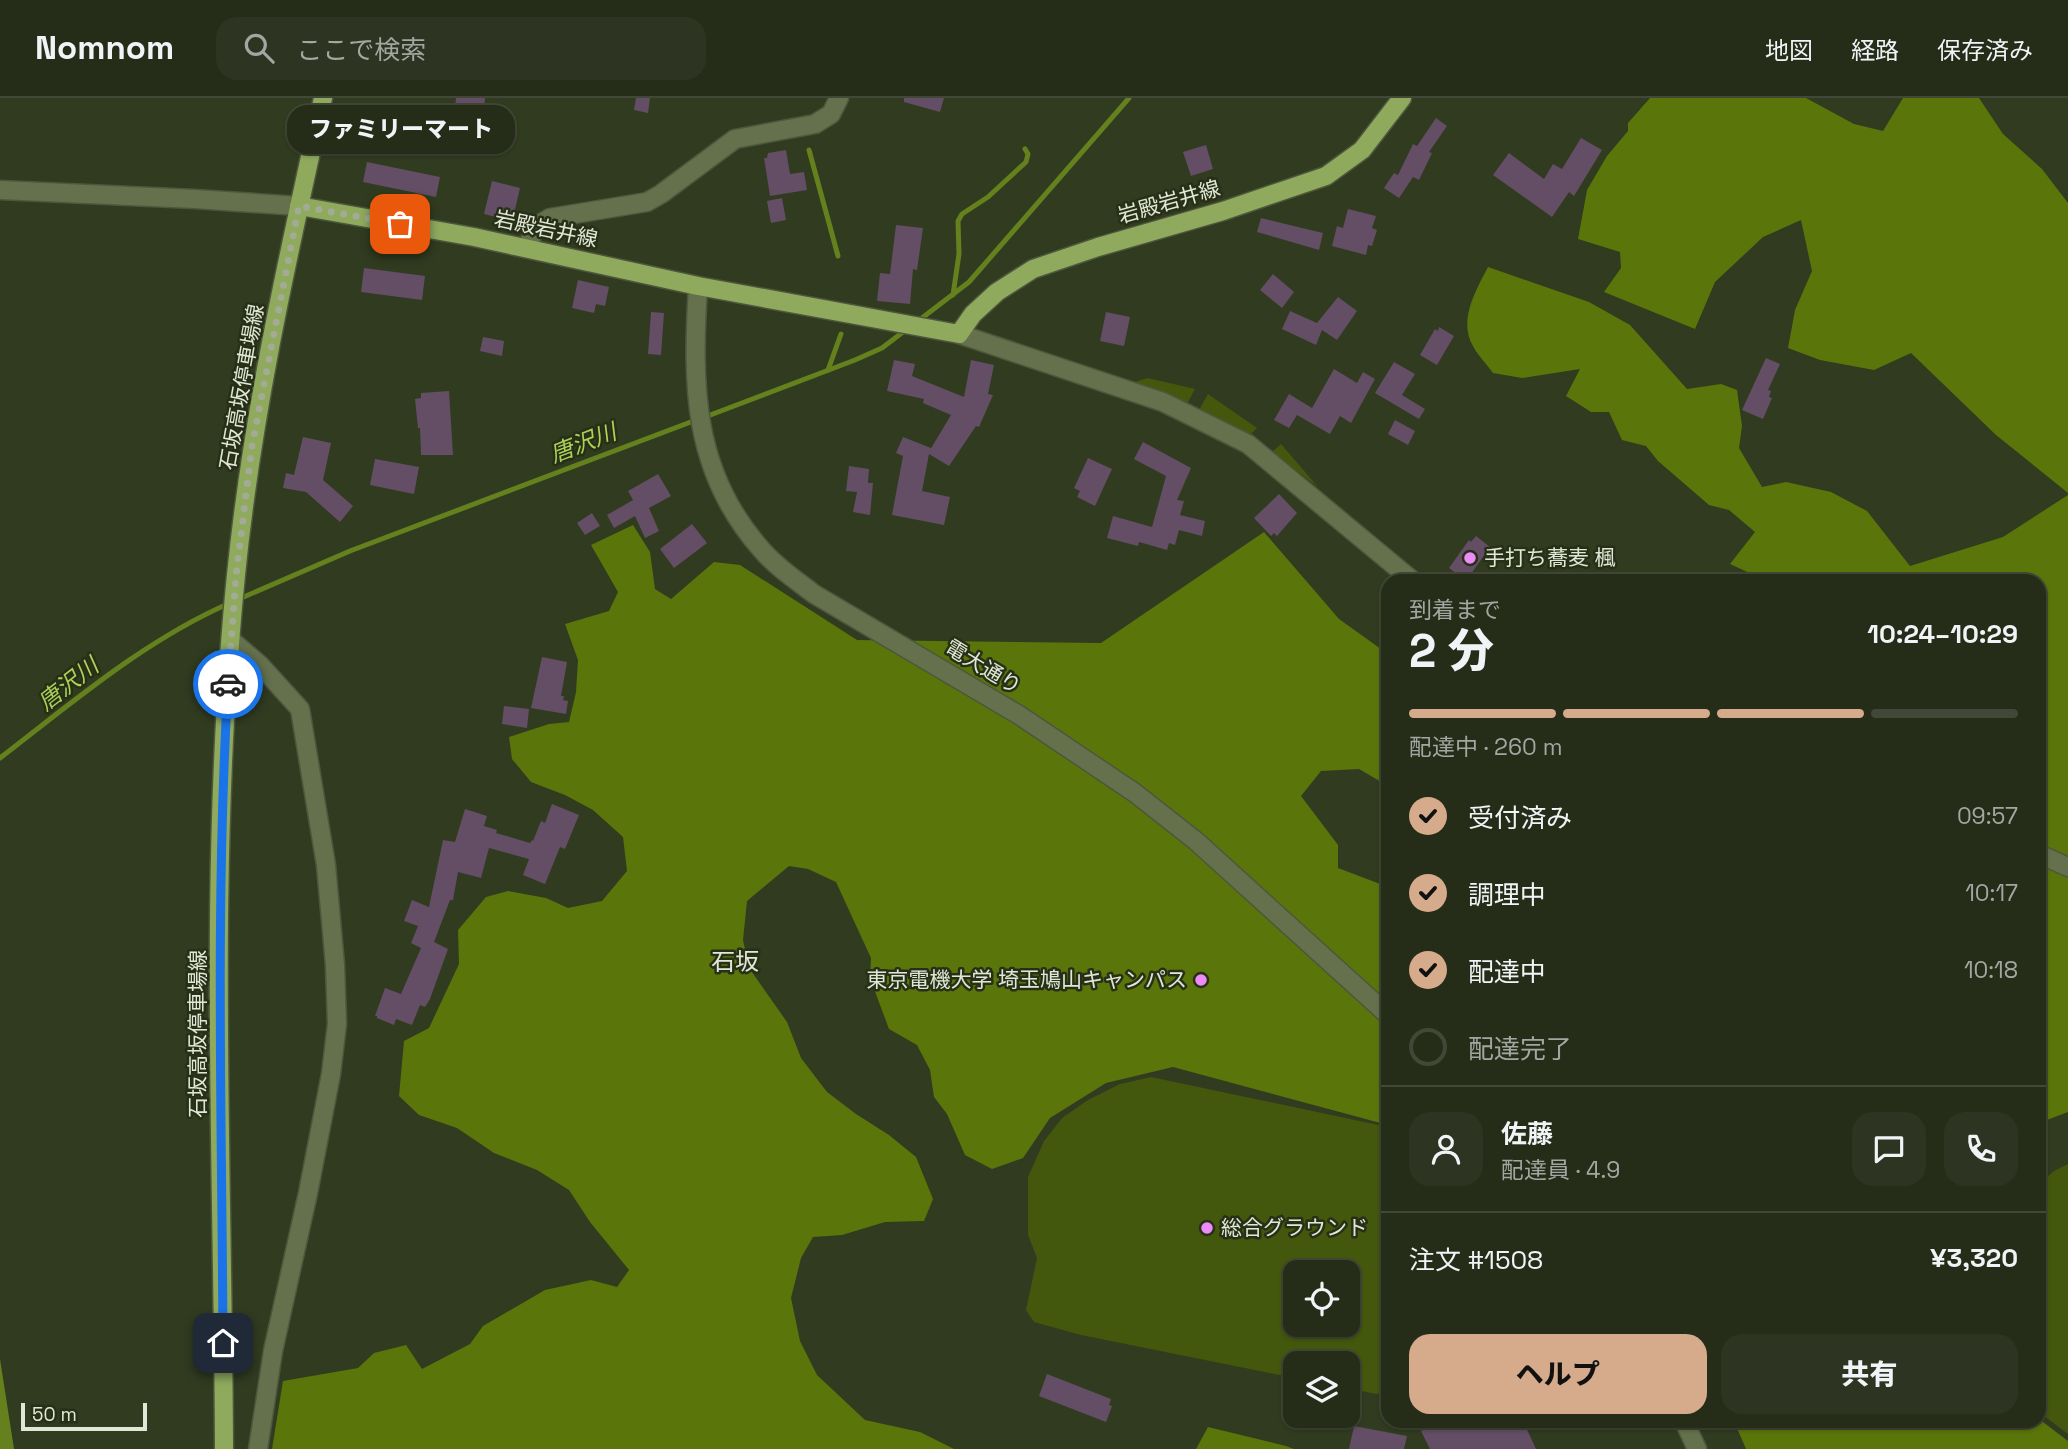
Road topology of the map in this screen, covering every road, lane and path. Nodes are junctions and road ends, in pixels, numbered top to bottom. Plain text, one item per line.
1 (323, 98) edge
2 (839, 98) edge
3 (1402, 98) edge
4 (0, 190) edge
5 (299, 206) junction
6 (526, 247) junction
7 (698, 286) junction
8 (959, 334) junction
9 (1405, 574) edge
10 (231, 640) junction
11 (2046, 857) edge
12 (2068, 867) edge
13 (1381, 1008) edge
14 (1687, 1428) edge
15 (224, 1449) edge
16 (258, 1449) edge
17 (1697, 1449) edge

1 - 5 main road
2 - 6 street
3 - 8 main road, 岩殿岩井線
4 - 5 street
5 - 6 main road, 岩殿岩井線
5 - 10 main road, 石坂高坂停車場線
6 - 7 main road, 岩殿岩井線
7 - 8 main road, 岩殿岩井線
7 - 13 street, 電大通り
8 - 9 street
10 - 15 main road, 石坂高坂停車場線
10 - 16 street
11 - 12 street
14 - 17 street

